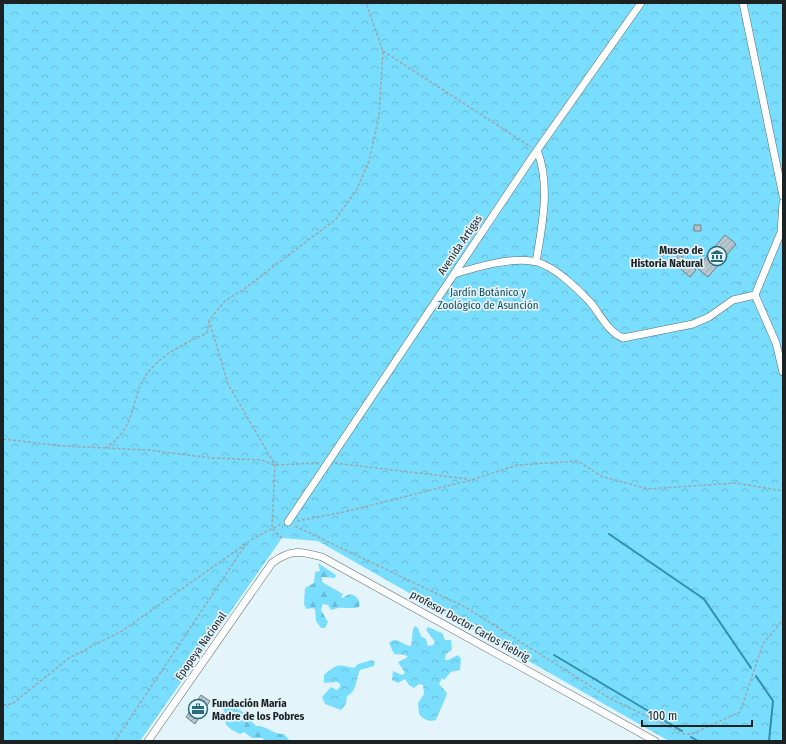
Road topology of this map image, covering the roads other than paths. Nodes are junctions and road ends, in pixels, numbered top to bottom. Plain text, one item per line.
1 (641, 3) edge
2 (742, 3) edge
3 (537, 150) junction
4 (783, 196) edge
5 (783, 203) edge
6 (536, 262) junction
7 (454, 274) junction
8 (755, 295) junction
9 (776, 343) junction
10 (783, 350) edge
11 (783, 372) edge
12 (288, 522) road end
13 (272, 563) joint
14 (652, 740) edge
15 (148, 741) edge

1 - 3 street, Avenida Artigas
2 - 4 street
3 - 6 street
3 - 7 street, Avenida Artigas
5 - 8 street
6 - 7 street
6 - 8 street
7 - 12 street, Avenida Artigas
8 - 9 street
9 - 10 street
9 - 11 street
13 - 14 street, profesor Doctor Carlos Fiebrig
13 - 15 street, Epopeya Nacional

